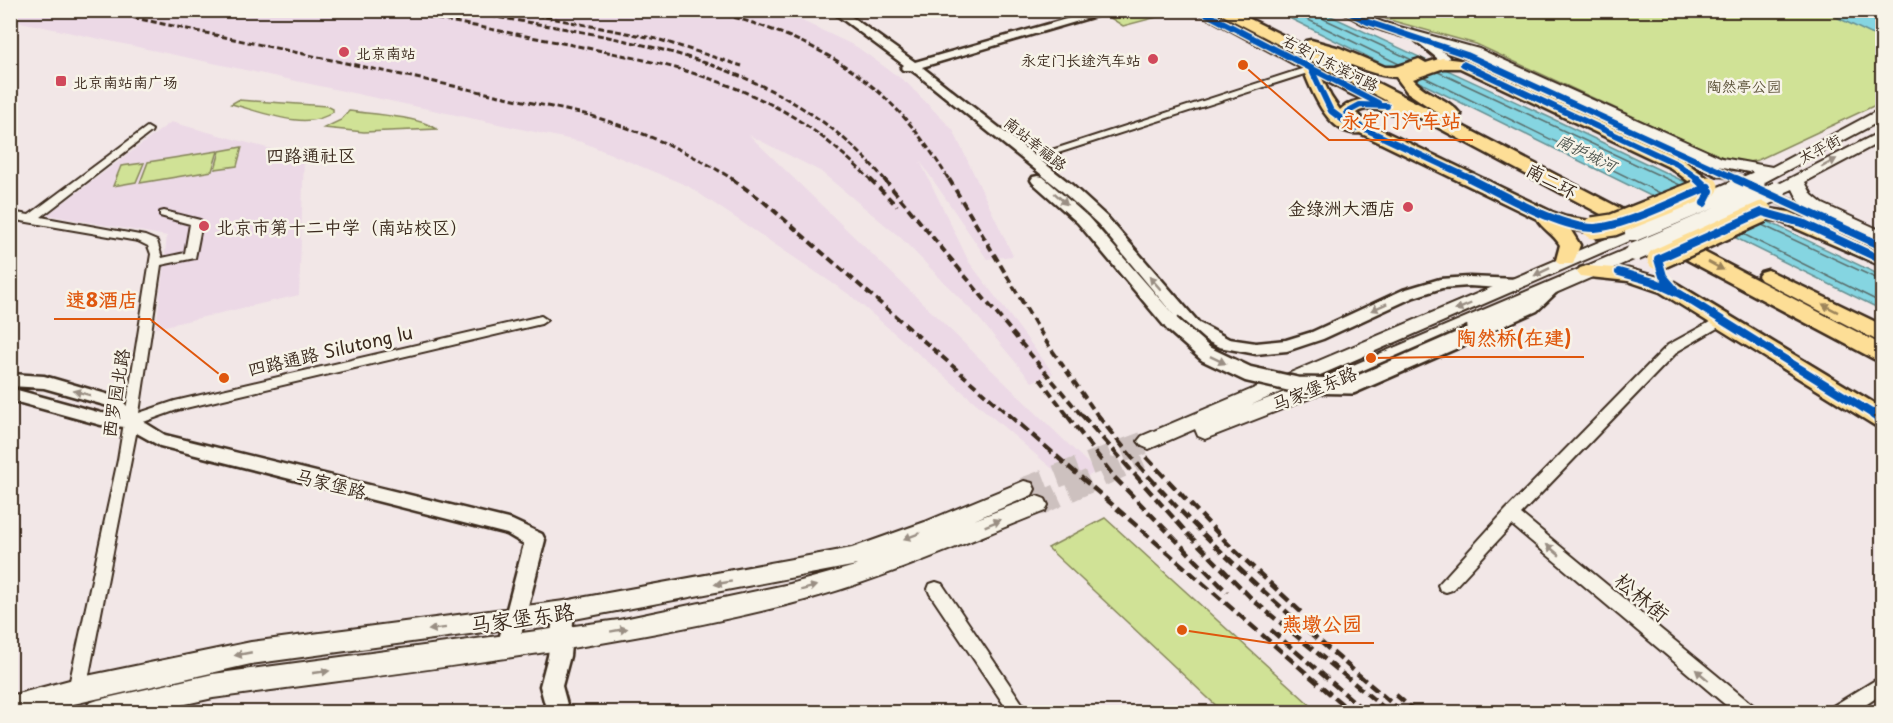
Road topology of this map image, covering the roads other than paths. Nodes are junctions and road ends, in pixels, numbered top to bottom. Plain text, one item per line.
1 (824, 10) edge
2 (835, 10) edge
3 (1084, 10) edge
4 (1111, 10) edge
5 (1199, 10) edge
6 (1220, 10) edge
7 (1245, 10) edge
8 (1344, 10) edge
9 (1385, 27) junction
10 (1419, 38) junction
11 (1311, 44) junction
12 (1440, 60) junction
13 (904, 65) junction
14 (1311, 69) junction
15 (1400, 75) junction
16 (1515, 76) junction
17 (1387, 106) junction
18 (1882, 114) edge
19 (1447, 119) junction
20 (147, 130) dead end
21 (1882, 135) edge
22 (1029, 159) junction
23 (1775, 172) junction
24 (1724, 173) tunnel mouth
25 (1797, 181) junction
26 (1706, 195) junction
27 (1802, 209) tunnel mouth
28 (1734, 210) junction
29 (1762, 212) junction
30 (164, 214) dead end
31 (10, 215) edge
32 (32, 218) junction
33 (1593, 228) junction
34 (1882, 237) edge
35 (1634, 242) junction
36 (1882, 246) edge
37 (1656, 251) junction
38 (1566, 260) junction
39 (1882, 260) edge
40 (155, 263) junction
41 (1587, 272) junction
42 (1517, 284) junction
43 (1558, 284) junction
44 (1680, 294) junction
45 (541, 320) dead end
46 (1721, 320) junction
47 (1882, 334) edge
48 (1882, 354) edge
49 (10, 380) edge
50 (10, 394) edge
51 (1882, 419) edge
52 (130, 421) junction
53 (1511, 515) junction
54 (1446, 585) dead end
55 (936, 589) dead end
56 (564, 611) junction
57 (516, 619) junction
58 (561, 640) junction
59 (508, 647) junction
60 (1882, 684) edge
61 (77, 690) junction
62 (10, 708) edge
63 (98, 712) edge
64 (558, 712) edge
65 (1019, 712) edge
66 (1747, 712) edge
67 (1840, 712) edge

1 - 13 street, 南站幸福路
2 - 13 street, 南站幸福路
3 - 13 street
4 - 13 street
5 - 14 street, 右安门东滨河路
6 - 19 highway, 南二环
7 - 11 highway, 南二环
8 - 9 street
9 - 10 street
9 - 23 main road
10 - 12 street
10 - 16 street
11 - 15 highway
11 - 19 highway, 南二环
12 - 15 highway
12 - 16 highway
12 - 26 highway
13 - 22 street, 南站幸福路
13 -> 43 street, bridge
14 - 17 street, 右安门东滨河路
14 - 22 street
14 - 38 highway
15 - 19 highway
16 - 24 street
17 - 19 highway
17 - 33 highway
18 - 23 main road, 太平街
47 -> 19 highway, 南二环
19 -> 48 highway, 南二环
20 - 32 street
25 -> 21 main road, 太平街
42 -> 22 street, 南站幸福路
23 - 26 main road, 太平街, bridge
25 - 28 main road, 太平街, bridge
25 - 34 main road
26 - 33 highway, bridge
26 - 35 main road, 太平街, bridge
27 - 36 street
28 - 29 highway, bridge
28 - 37 main road, 太平街, bridge
29 - 37 highway, bridge
29 - 39 highway
30 - 40 street
31 - 32 street
32 - 40 street
33 - 35 highway, bridge
35 - 37 main road, 太平街, bridge
35 - 38 main road, 马家堡东路
35 - 41 main road, 马家堡东路
37 - 44 highway
38 -> 42 main road, 马家堡东路
40 - 52 street, 西罗园北路
41 - 43 main road, 马家堡东路
41 - 44 highway
42 -> 43 main road, 马家堡东路
44 - 46 highway
45 - 52 street, 四路通路 Silutong lu
46 - 51 highway
46 - 53 street
52 -> 49 street, 马家堡路
50 - 52 street, 马家堡路
52 - 57 street, 马家堡路
52 - 61 street, 西罗园北路
53 - 54 street
66 -> 53 street, 松林街
55 - 65 street
56 - 57 main road, 马家堡东路
56 - 58 street
58 -> 56 main road, 马家堡东路
57 - 59 street
57 -> 61 main road, 马家堡东路
58 - 59 main road, 马家堡东路
58 - 64 street
63 -> 59 main road, 马家堡东路
60 - 67 street
61 - 62 main road, 马家堡东路

